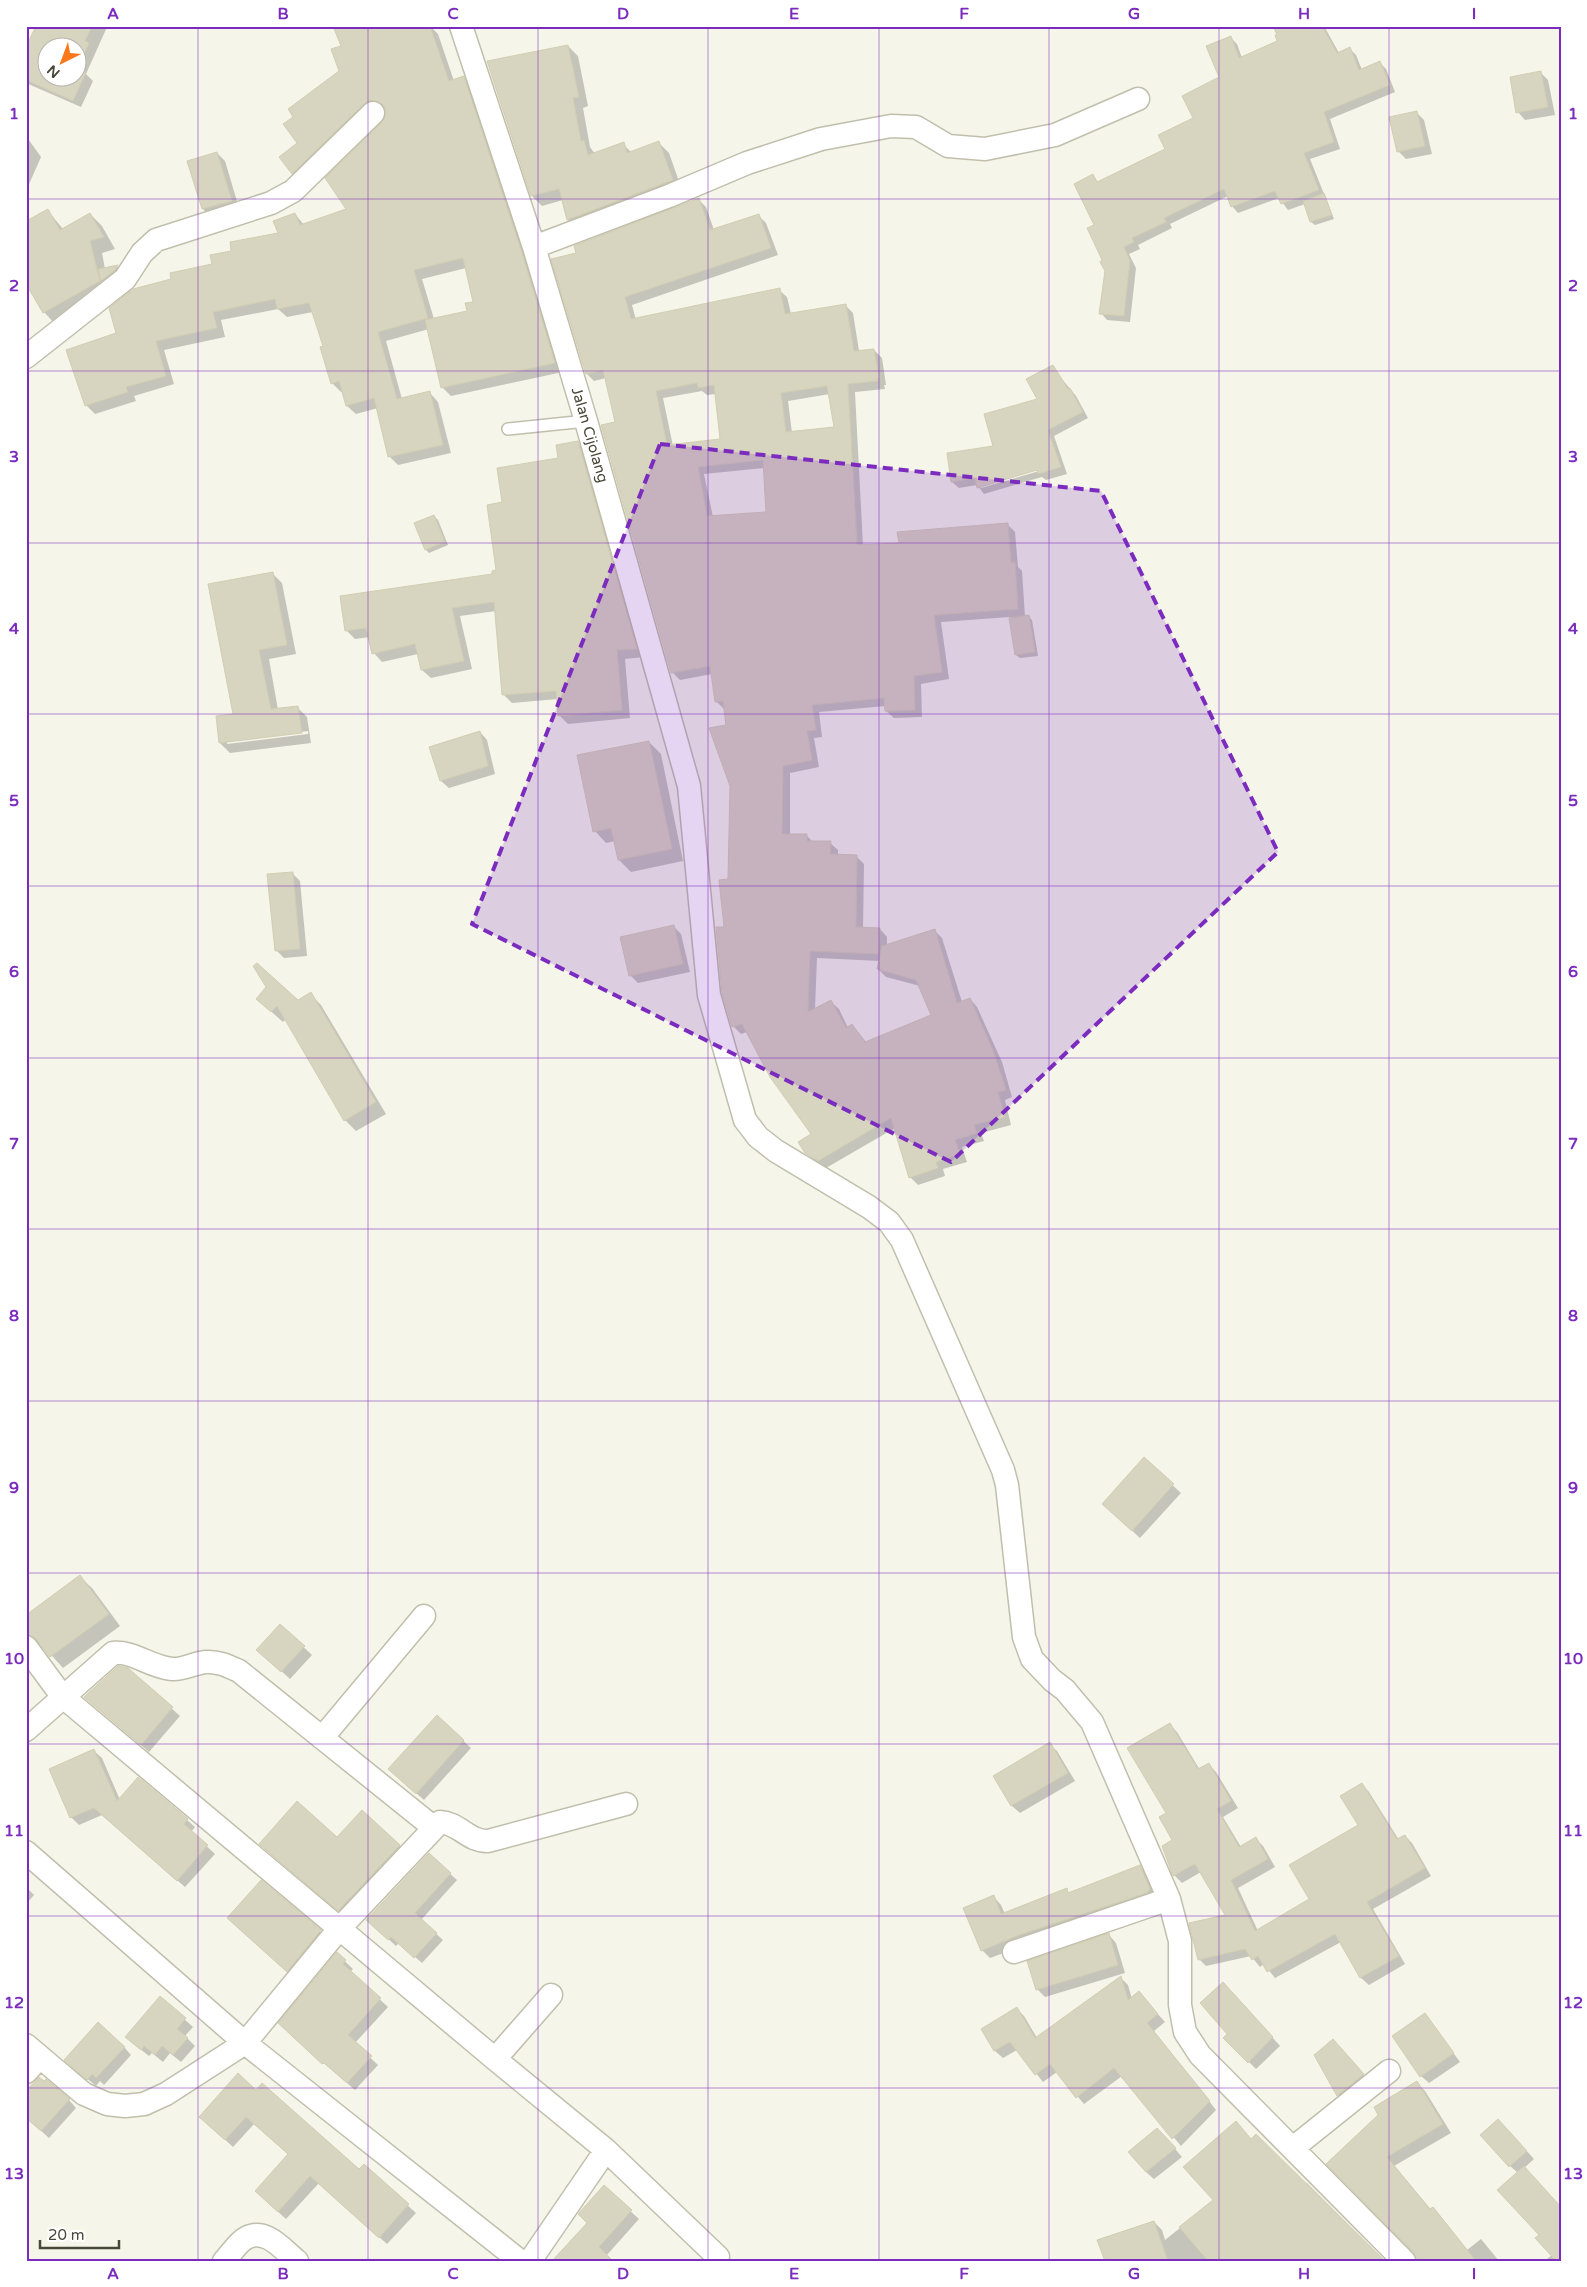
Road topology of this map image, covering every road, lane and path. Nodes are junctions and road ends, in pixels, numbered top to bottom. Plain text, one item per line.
1 (461, 26) edge
2 (1138, 99) dead end
3 (373, 113) dead end
4 (534, 247) junction
5 (26, 357) edge
6 (586, 421) junction
7 (508, 429) dead end
8 (424, 1616) dead end
9 (26, 1647) edge
10 (62, 1696) junction
11 (26, 1730) edge
12 (322, 1738) junction
13 (626, 1804) dead end
14 (433, 1827) junction
15 (26, 1852) edge
16 (1169, 1899) junction
17 (339, 1929) junction
18 (1014, 1952) dead end
19 (550, 1995) dead end
20 (245, 2043) junction
21 (31, 2058) edge
22 (495, 2059) junction
23 (1389, 2071) dead end
24 (1293, 2148) junction
25 (606, 2150) junction
26 (718, 2258) dead end
27 (224, 2261) edge
28 (297, 2261) edge
29 (520, 2261) edge
30 (530, 2261) edge
31 (1404, 2261) edge

1 - 4 street, Jalan Cijolang
2 - 4 street
3 - 5 street
4 - 6 street, Jalan Cijolang
6 - 7 lane
6 - 16 street, Jalan Cijolang
8 - 12 street
9 - 10 street
10 - 11 street
10 - 12 street
10 - 17 street
12 - 14 street
13 - 14 street
14 - 17 street
15 - 20 street
16 - 18 street
16 - 24 street, Jalan Cijolang
17 - 20 street
17 - 22 street
19 - 22 street
20 - 21 street
20 - 29 street
22 - 25 street
23 - 24 street
24 - 31 street, Jalan Cijolang
25 - 26 street
25 - 30 street
27 - 28 street

